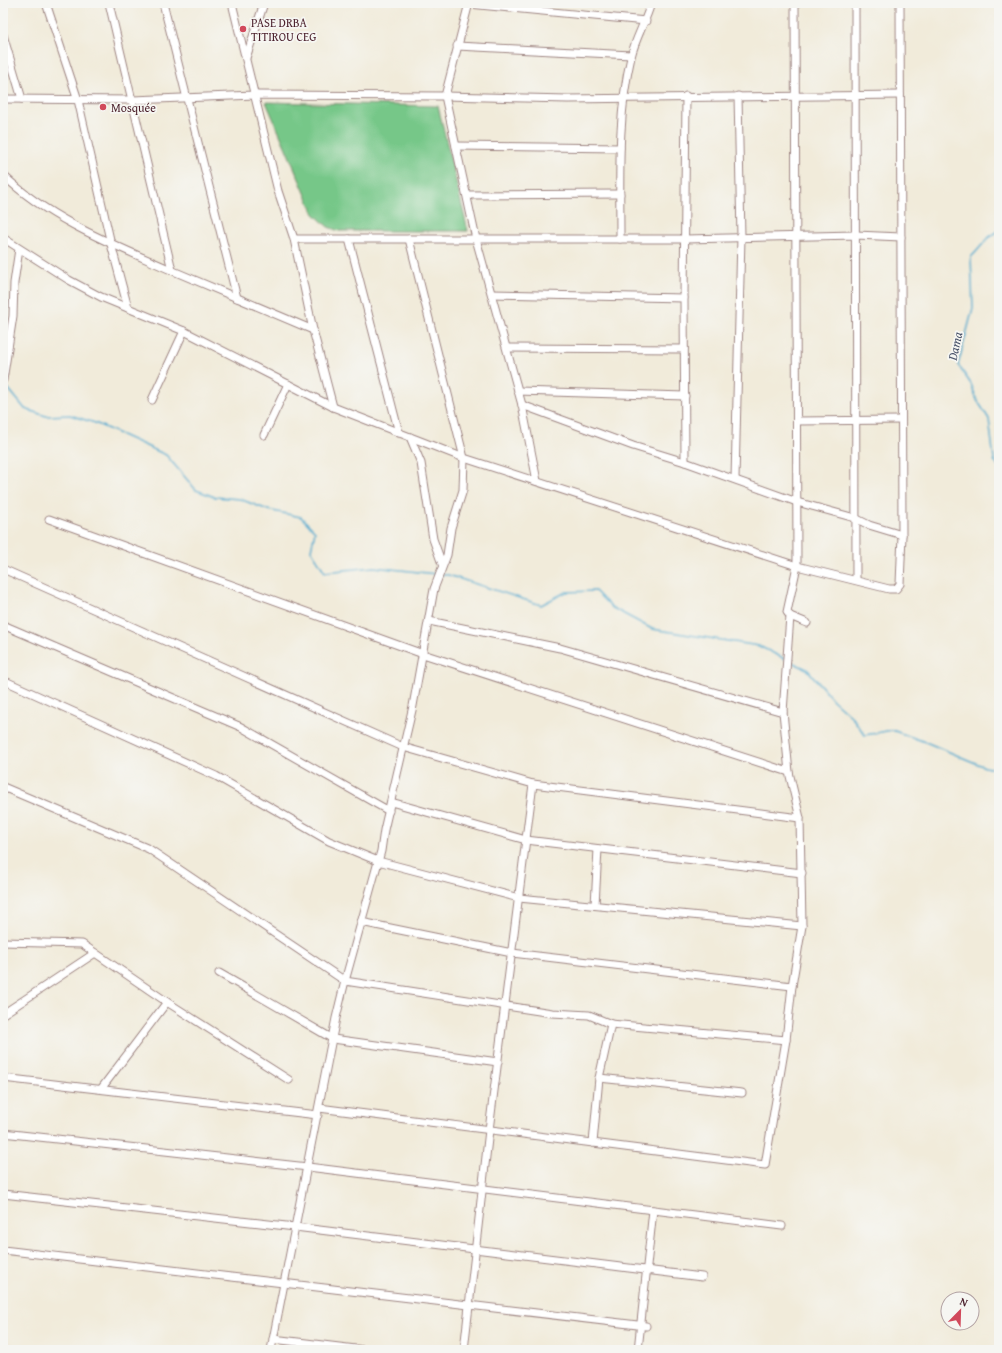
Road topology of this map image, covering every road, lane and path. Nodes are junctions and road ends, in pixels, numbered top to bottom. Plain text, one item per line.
1 (46, 3) edge
2 (109, 3) edge
3 (163, 3) edge
4 (232, 3) edge
5 (264, 3) edge
6 (651, 3) edge
7 (795, 3) edge
8 (855, 3) edge
9 (900, 3) edge
10 (469, 4) edge
11 (646, 21) junction
12 (3, 35) edge
13 (457, 46) junction
14 (631, 55) junction
15 (246, 59) junction
16 (255, 95) junction
17 (900, 95) junction
18 (445, 96) junction
19 (686, 96) junction
20 (738, 96) junction
21 (795, 96) junction
22 (856, 96) junction
23 (187, 97) junction
24 (623, 98) junction
25 (3, 99) edge
26 (22, 99) junction
27 (78, 100) junction
28 (133, 100) junction
29 (456, 146) junction
30 (620, 148) junction
31 (3, 175) edge
32 (620, 194) junction
33 (467, 195) junction
34 (856, 235) junction
35 (741, 237) junction
36 (796, 237) junction
37 (901, 237) junction
38 (3, 238) edge
39 (294, 239) junction
40 (349, 239) junction
41 (409, 239) junction
42 (476, 239) junction
43 (620, 239) junction
44 (686, 239) junction
45 (110, 244) junction
46 (19, 249) junction
47 (172, 270) junction
48 (492, 294) junction
49 (237, 298) junction
50 (684, 298) junction
51 (128, 308) junction
52 (313, 330) junction
53 (184, 331) junction
54 (506, 348) junction
55 (684, 349) junction
56 (3, 380) edge
57 (288, 384) junction
58 (518, 391) junction
59 (685, 396) junction
60 (152, 400) dead end
61 (522, 405) junction
62 (332, 407) junction
63 (901, 420) junction
64 (797, 421) junction
65 (854, 422) junction
66 (400, 433) junction
67 (264, 435) dead end
68 (410, 437) junction
69 (464, 458) junction
70 (685, 462) junction
71 (735, 479) junction
72 (537, 481) junction
73 (797, 502) junction
74 (855, 518) junction
75 (49, 519) dead end
76 (902, 535) junction
77 (442, 564) junction
78 (797, 566) junction
79 (3, 569) edge
80 (856, 580) junction
81 (790, 616) junction
82 (429, 621) junction
83 (807, 623) dead end
84 (3, 625) edge
85 (423, 654) junction
86 (3, 680) edge
87 (783, 712) junction
88 (403, 747) junction
89 (789, 772) junction
90 (533, 784) junction
91 (3, 787) edge
92 (391, 802) junction
93 (389, 811) junction
94 (800, 818) junction
95 (526, 840) junction
96 (598, 848) junction
97 (378, 862) junction
98 (802, 873) junction
99 (519, 898) junction
100 (595, 905) junction
101 (361, 922) junction
102 (802, 926) junction
103 (3, 942) edge
104 (95, 953) junction
105 (512, 953) junction
106 (219, 974) dead end
107 (344, 981) junction
108 (792, 986) junction
109 (167, 1002) junction
110 (505, 1006) junction
111 (3, 1014) edge
112 (611, 1024) junction
113 (333, 1039) junction
114 (786, 1040) junction
115 (498, 1062) junction
116 (3, 1078) edge
117 (599, 1078) junction
118 (289, 1080) dead end
119 (101, 1090) junction
120 (742, 1093) dead end
121 (319, 1112) junction
122 (489, 1130) junction
123 (3, 1133) edge
124 (593, 1143) junction
125 (308, 1167) junction
126 (482, 1189) junction
127 (3, 1194) edge
128 (653, 1210) junction
129 (782, 1226) dead end
130 (295, 1227) junction
131 (476, 1249) junction
132 (3, 1250) edge
133 (646, 1270) junction
134 (702, 1277) dead end
135 (284, 1284) junction
136 (469, 1306) junction
137 (643, 1326) junction
138 (273, 1339) junction
139 (271, 1350) edge
140 (364, 1350) edge
141 (464, 1350) edge
142 (638, 1350) edge

1 - 27 street
2 - 28 street
3 - 23 street
4 - 15 street
5 - 15 street
6 - 11 street
7 - 21 street
8 - 22 street
9 - 17 street
10 - 11 street
10 - 13 street
11 - 14 street
12 - 26 street
13 - 14 street
13 - 18 street
14 - 24 street
15 - 16 street
16 - 18 street
16 - 23 street
16 - 39 street
17 - 22 street
17 - 37 street
18 - 24 street
18 - 29 street
19 - 20 street
19 - 24 street
19 - 44 street
20 - 21 street
20 - 35 street
21 - 22 street
21 - 36 street
22 - 34 street
23 - 28 street
23 - 49 street
24 - 30 street
25 - 26 street
26 - 27 street
27 - 28 street
27 - 45 street
28 - 47 street
29 - 30 street
29 - 33 street
30 - 32 street
31 - 45 street
32 - 33 street
32 - 43 street
33 - 42 street
34 - 36 street
34 - 37 street
34 - 65 street
35 - 36 street
35 - 44 street
35 - 71 street
36 - 64 street
37 - 63 street
38 - 46 street
39 - 40 street
39 - 52 street
40 - 41 street
40 - 66 street
41 - 42 street
41 - 69 street
42 - 43 street
42 - 48 street
43 - 44 street
44 - 50 street
45 - 47 street
45 - 51 street
46 - 51 street
46 - 56 street
47 - 49 street
48 - 50 street
48 - 54 street
49 - 52 street
50 - 55 street
51 - 53 street
52 - 62 street
53 - 57 street
53 - 60 street
54 - 55 street
54 - 58 street
55 - 59 street
57 - 62 street
57 - 67 street
58 - 59 street
58 - 61 street
59 - 70 street
61 - 70 street
61 - 72 street
62 - 66 street
63 - 65 street
63 - 76 street
64 - 65 street
64 - 73 street
65 - 74 street
66 - 68 street
68 - 69 street
68 - 77 street
69 - 72 street
69 - 77 street
70 - 71 street
71 - 73 street
72 - 78 street
73 - 74 street
73 - 78 street
74 - 76 street
74 - 80 street
75 - 85 street
76 - 80 street
77 - 82 street
78 - 80 street
78 - 81 street
79 - 88 street
81 - 83 street
81 - 87 street
82 - 85 street
82 - 87 street
84 - 93 street
85 - 88 street
85 - 89 street
86 - 97 street
87 - 89 street
88 - 90 street
88 - 92 street
89 - 94 street
90 - 94 street
90 - 95 street
91 - 107 street
92 - 93 street
92 - 95 street
93 - 97 street
94 - 98 street
95 - 96 street
95 - 99 street
96 - 98 street
96 - 100 street
97 - 99 street
97 - 101 street
98 - 102 street
99 - 100 street
99 - 105 street
100 - 102 street
101 - 105 street
101 - 107 street
102 - 108 street
103 - 104 street
104 - 109 street
104 - 111 street
105 - 108 street
105 - 110 street
106 - 113 street
107 - 110 street
107 - 113 street
108 - 114 street
109 - 118 street
109 - 119 street
110 - 112 street
110 - 115 street
112 - 114 street
112 - 117 street
113 - 115 street
113 - 121 street
114 - 124 street
115 - 122 street
116 - 119 street
117 - 120 street
117 - 124 street
119 - 121 street
121 - 122 street
121 - 125 street
122 - 124 street
122 - 126 street
123 - 125 street
125 - 126 street
125 - 130 street
126 - 128 street
126 - 131 street
127 - 130 street
128 - 129 street
128 - 133 street
130 - 131 street
130 - 135 street
131 - 133 street
131 - 136 street
132 - 135 street
133 - 134 street
133 - 137 street
135 - 136 street
135 - 138 street
136 - 137 street
136 - 141 street
137 - 142 street
138 - 139 street
138 - 140 street

